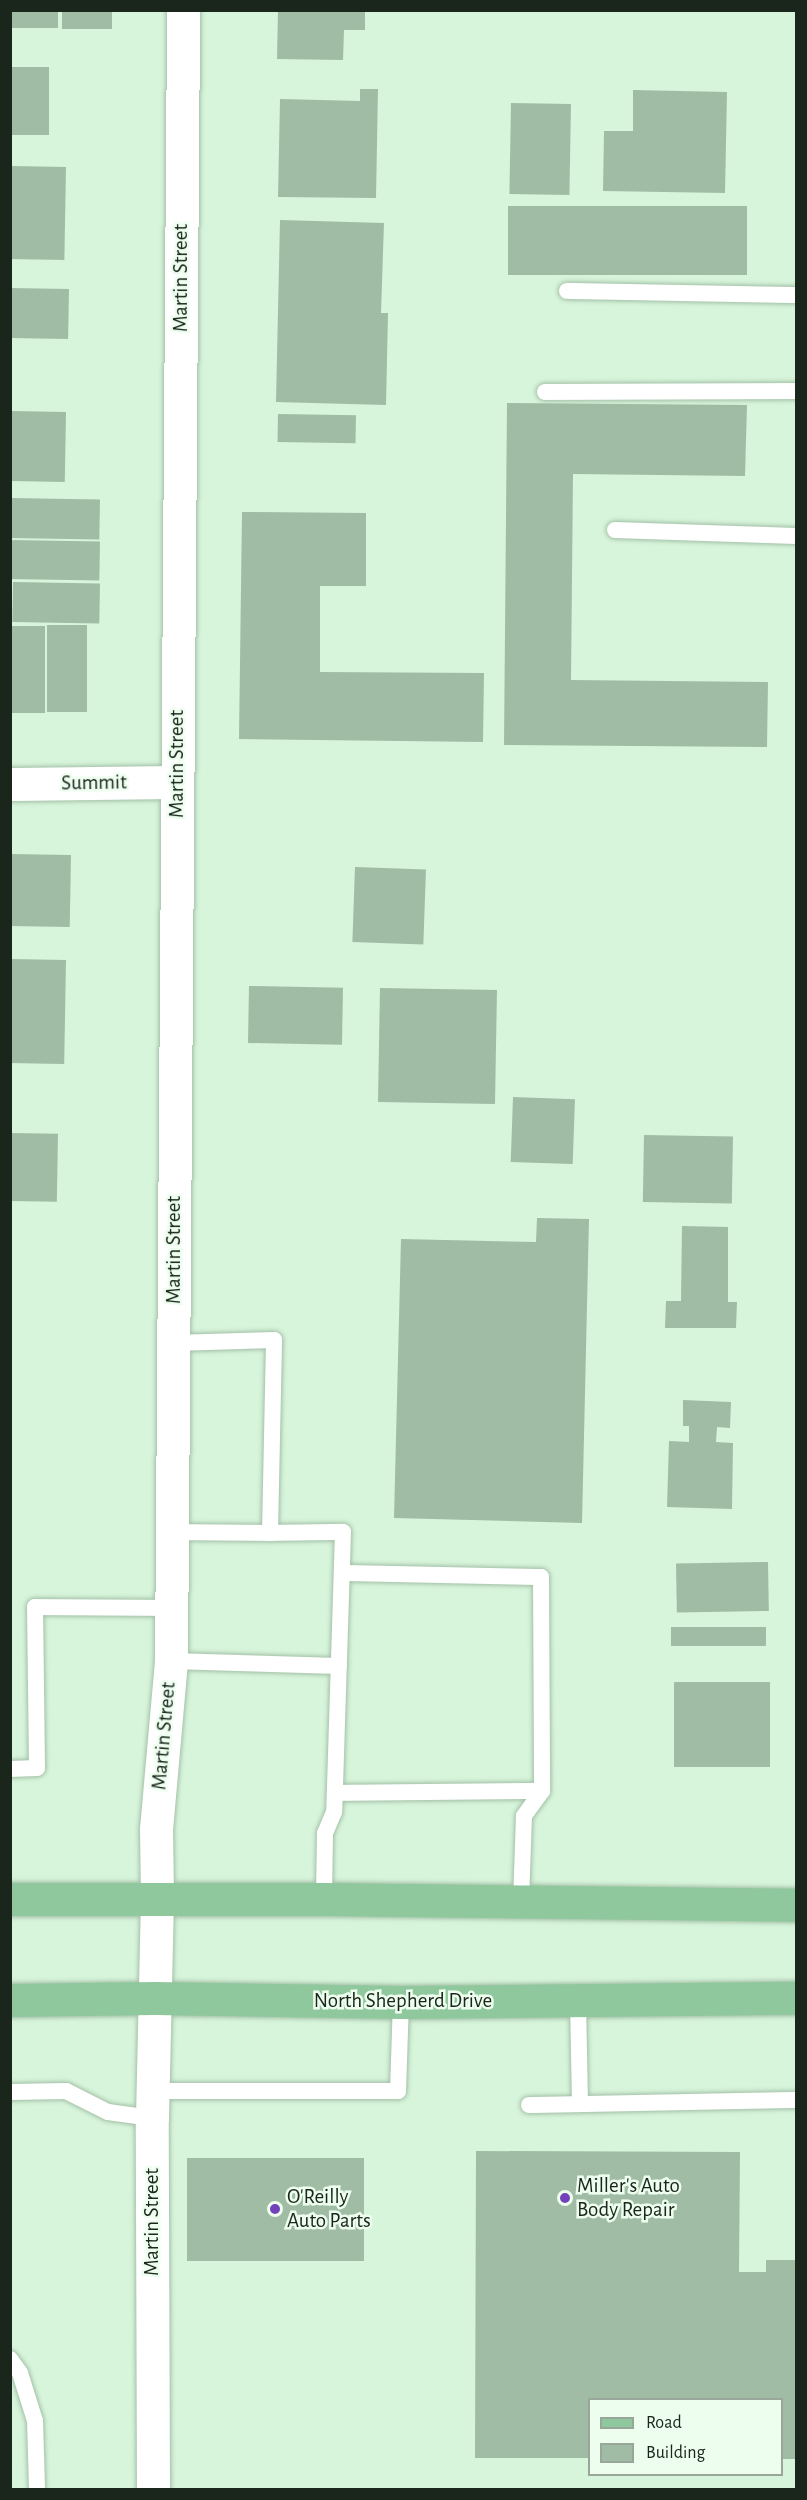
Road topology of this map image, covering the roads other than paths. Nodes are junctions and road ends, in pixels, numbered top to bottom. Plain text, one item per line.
1 (183, 10) edge
2 (567, 291) dead end
3 (796, 295) edge
4 (796, 391) edge
5 (545, 392) dead end
6 (615, 530) dead end
7 (796, 536) edge
8 (177, 782) junction
9 (10, 784) edge
10 (173, 1343) junction
11 (172, 1532) junction
12 (270, 1533) junction
13 (342, 1573) junction
14 (171, 1608) junction
15 (171, 1661) junction
16 (339, 1666) junction
17 (10, 1769) edge
18 (542, 1791) junction
19 (335, 1793) junction
20 (157, 1898) junction
21 (10, 1899) edge
22 (324, 1899) junction
23 (521, 1902) junction
24 (796, 1905) edge
25 (154, 1998) junction
26 (796, 1998) edge
27 (10, 2000) edge
28 (578, 2000) junction
29 (401, 2002) junction
30 (10, 2092) edge
31 (796, 2100) edge
32 (529, 2104) dead end
33 (580, 2104) junction
34 (152, 2105) junction
35 (10, 2359) edge
36 (37, 2490) edge
37 (153, 2490) edge

1 - 8 street, Martin Street
2 - 3 lane
4 - 5 lane
6 - 7 lane
8 - 9 street, Summit
8 - 10 street, Martin Street
10 - 11 street, Martin Street
10 - 12 lane
11 - 12 lane
11 - 14 street, Martin Street
12 - 13 lane
13 - 16 lane
13 - 18 lane
14 - 15 street, Martin Street
14 - 17 lane
15 - 16 lane
15 - 20 street, Martin Street
16 - 19 lane
18 - 19 lane
18 - 23 lane
19 - 22 lane
20 - 21 main road
20 - 22 main road
20 - 25 street, Martin Street
22 - 23 main road
23 - 24 main road
25 - 27 main road, North Shepherd Drive
25 - 29 main road, North Shepherd Drive
25 - 34 street, Martin Street
26 - 28 main road, North Shepherd Drive
28 - 29 main road, North Shepherd Drive
28 - 33 lane
29 - 34 lane
30 - 34 lane
31 - 33 lane
32 - 33 lane
34 - 37 street, Martin Street
35 - 36 lane

